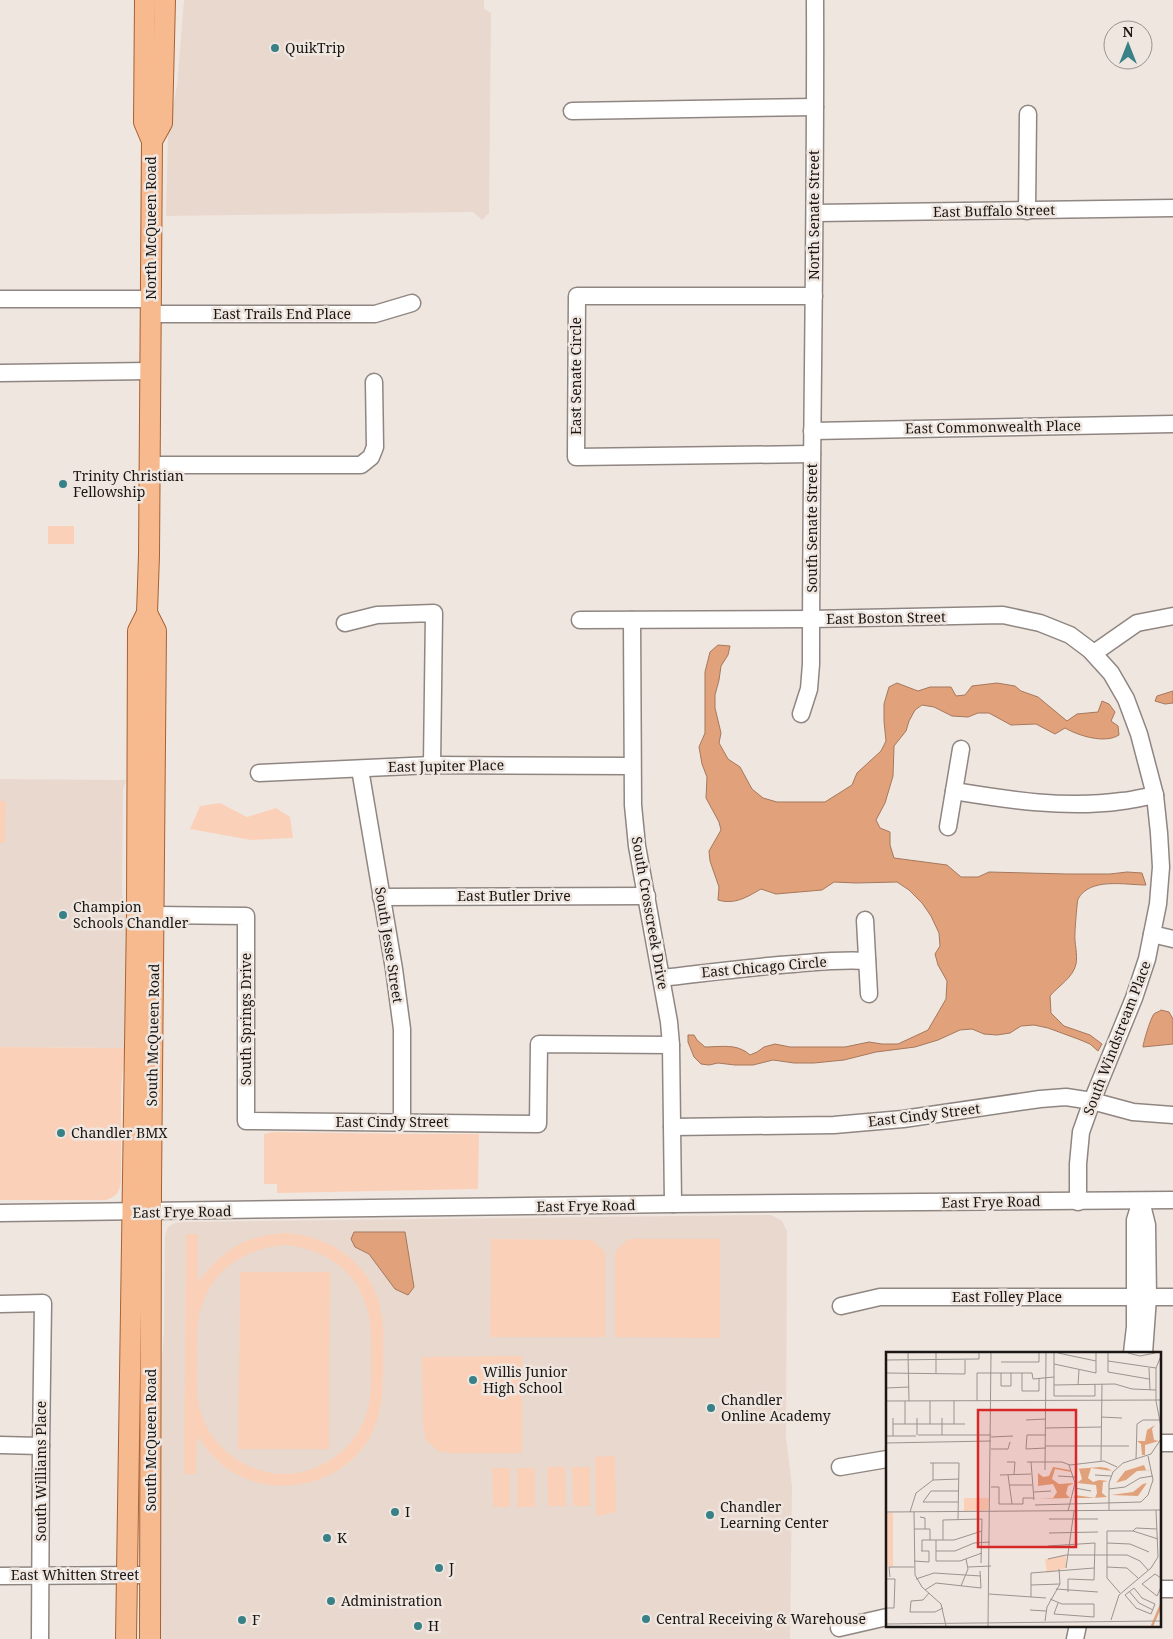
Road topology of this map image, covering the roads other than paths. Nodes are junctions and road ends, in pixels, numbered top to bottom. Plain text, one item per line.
1 (145, 0) edge
2 (165, 0) edge
3 (815, 0) edge
4 (815, 108) junction
5 (572, 111) dead end
6 (1028, 114) dead end
7 (152, 141) junction
8 (1173, 208) edge
9 (1027, 211) junction
10 (815, 213) junction
11 (814, 296) junction
12 (0, 299) edge
13 (412, 303) dead end
14 (150, 306) junction
15 (150, 371) junction
16 (0, 373) edge
17 (374, 382) dead end
18 (1173, 424) edge
19 (812, 431) junction
20 (812, 454) junction
21 (149, 465) junction
22 (1173, 616) edge
23 (811, 619) junction
24 (580, 620) dead end
25 (632, 620) junction
26 (345, 623) dead end
27 (1091, 651) junction
28 (801, 714) dead end
29 (961, 749) dead end
30 (432, 765) junction
31 (632, 766) junction
32 (360, 769) junction
33 (259, 773) dead end
34 (954, 791) junction
35 (1155, 795) junction
36 (948, 827) dead end
37 (647, 896) junction
38 (381, 897) junction
39 (146, 915) junction
40 (865, 920) dead end
41 (1152, 934) junction
42 (1173, 939) edge
43 (867, 961) junction
44 (662, 978) junction
45 (869, 994) dead end
46 (671, 1045) junction
47 (1092, 1101) junction
48 (1173, 1115) edge
49 (246, 1121) joint
50 (402, 1122) junction
51 (672, 1127) junction
52 (1173, 1200) edge
53 (1141, 1201) junction
54 (1078, 1202) junction
55 (673, 1204) junction
56 (142, 1212) junction
57 (0, 1213) edge
58 (1142, 1297) junction
59 (1173, 1297) edge
60 (0, 1304) edge
61 (841, 1306) dead end
62 (1132, 1352) edge
63 (1144, 1352) edge
64 (1160, 1443) edge
65 (1173, 1443) edge
66 (0, 1445) edge
67 (41, 1446) junction
68 (886, 1459) edge
69 (840, 1467) dead end
70 (41, 1574) junction
71 (150, 1575) junction
72 (0, 1576) edge
73 (127, 1576) junction
74 (1160, 1589) edge
75 (1173, 1589) edge
76 (886, 1618) edge
77 (1067, 1626) edge
78 (1078, 1626) edge
79 (839, 1628) dead end
80 (40, 1639) edge
81 (126, 1639) edge
82 (150, 1639) edge
83 (1064, 1639) edge
84 (1075, 1639) edge

1 - 7 main road, North McQueen Road
2 - 7 main road, North McQueen Road
3 - 4 street, North Senate Street
4 - 5 street
4 - 10 street, North Senate Street
6 - 9 street
7 - 14 main road, North McQueen Road
8 - 9 street, East Buffalo Street
9 - 10 street, East Buffalo Street
10 - 11 street, North Senate Street
11 - 19 street, North Senate Street
11 - 20 street, East Senate Circle
12 - 14 street
13 - 14 street, East Trails End Place
14 - 15 main road, South McQueen Road
15 - 16 street
15 - 21 main road, South McQueen Road
17 - 21 street
18 - 19 street, East Commonwealth Place
19 - 20 street, South Senate Street
20 - 23 street, South Senate Street
21 - 39 main road, South McQueen Road
22 - 27 street
23 - 25 street, East Boston Street
23 - 27 street, East Boston Street
23 - 28 street, South Senate Street
24 - 25 street, East Boston Street
25 - 31 street, South Crosscreek Drive
26 - 30 street
27 - 35 street, South Windstream Place
29 - 34 street
30 - 31 street, East Jupiter Place
30 - 32 street, East Jupiter Place
31 - 37 street, South Crosscreek Drive
32 - 33 street, East Jupiter Place
32 - 38 street, South Jesse Street
34 - 35 street
34 - 36 street
35 - 41 street, South Windstream Place
37 - 38 street, East Butler Drive
37 - 44 street, South Crosscreek Drive
38 - 50 street, South Jesse Street
39 - 49 street, South Springs Drive
39 - 56 main road, South McQueen Road
40 - 43 street
41 - 42 street
41 - 47 street, South Windstream Place
43 - 44 street, East Chicago Circle
43 - 45 street
44 - 46 street, South Crosscreek Drive
46 - 50 street, East Cindy Street
46 - 51 street, South Crosscreek Drive
47 - 48 street, East Cindy Street
47 - 51 street, East Cindy Street
47 - 54 street, South Windstream Place
49 - 50 street, East Cindy Street
51 - 55 street, South Crosscreek Drive
52 - 53 street, East Frye Road
53 - 54 street, East Frye Road
53 - 58 street
54 - 55 street, East Frye Road
55 - 56 street, East Frye Road
56 - 57 street, East Frye Road
56 - 71 main road, South McQueen Road
56 - 73 main road, South McQueen Road
58 - 59 street, East Folley Place
58 - 61 street, East Folley Place
58 - 62 street
58 - 63 street
60 - 67 street, South Williams Place
64 - 65 street
66 - 67 street
67 - 70 street, South Williams Place
68 - 69 street
70 - 72 street, East Whitten Street
70 - 73 street, East Whitten Street
70 - 80 street, South Williams Place
71 - 73 street, East Whitten Street
71 - 82 main road, South McQueen Road
73 - 81 main road, South McQueen Road
74 - 75 street
76 - 79 street
77 - 83 street
78 - 84 street

